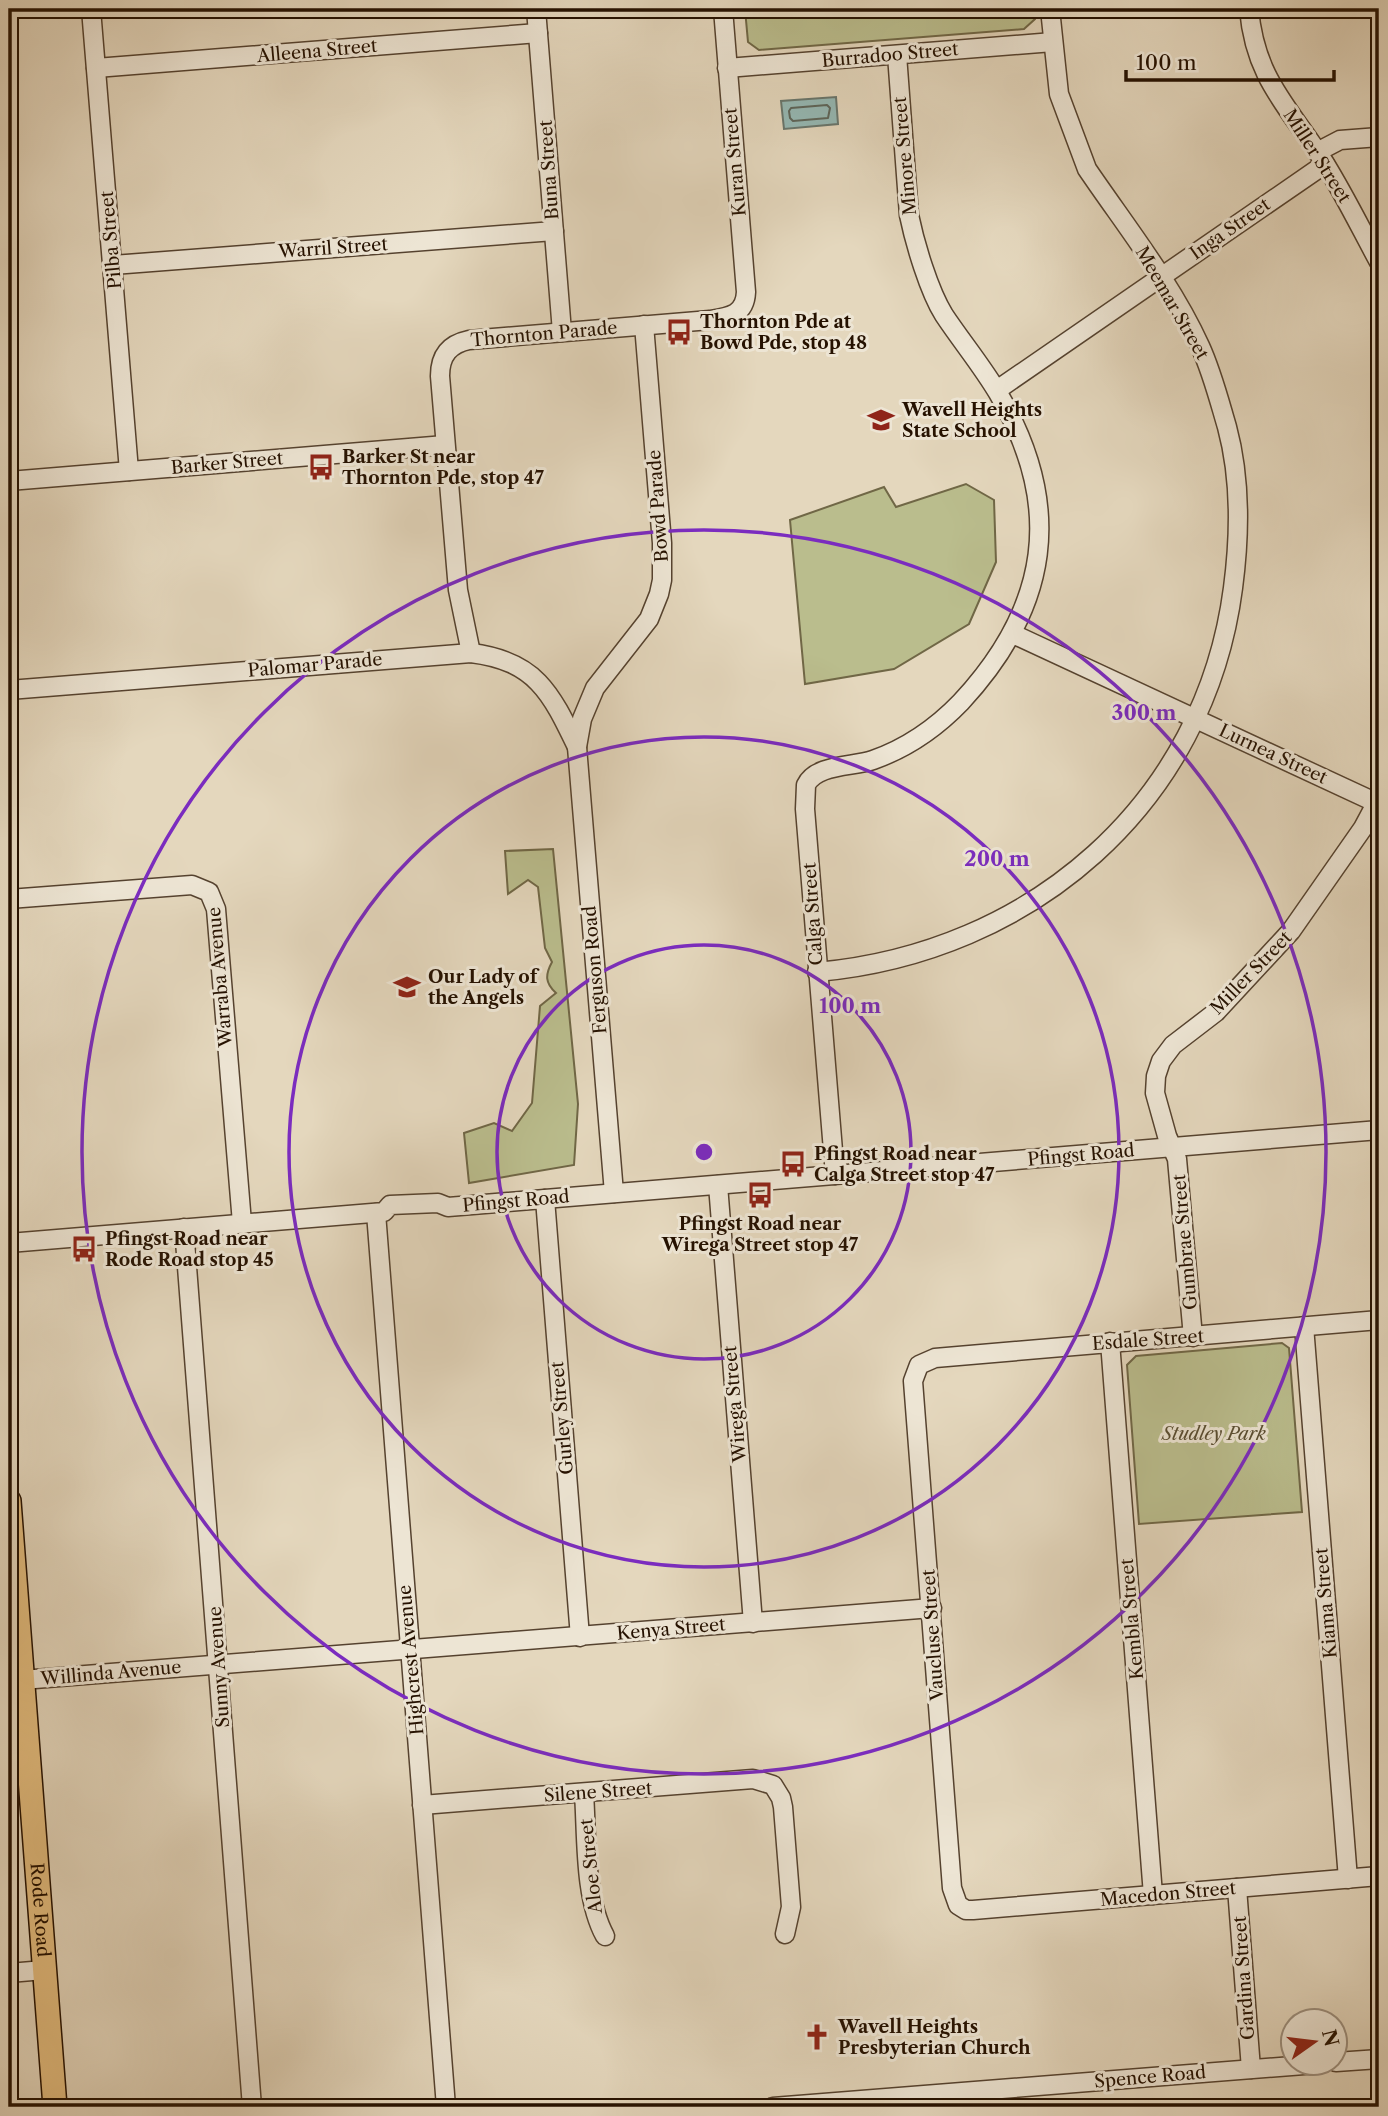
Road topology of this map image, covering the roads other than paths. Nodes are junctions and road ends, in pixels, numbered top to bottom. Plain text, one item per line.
1 (91, 9) edge
2 (536, 9) edge
3 (723, 9) edge
4 (1050, 9) edge
5 (1249, 9) edge
6 (538, 33) junction
7 (1053, 42) junction
8 (897, 55) junction
9 (96, 68) junction
10 (727, 68) junction
11 (1379, 137) edge
12 (1321, 158) junction
13 (554, 231) junction
14 (1379, 262) edge
15 (113, 265) junction
16 (1160, 278) junction
17 (739, 312) joint
18 (644, 325) junction
19 (562, 332) junction
20 (997, 390) junction
21 (445, 445) junction
22 (129, 471) junction
23 (9, 481) edge
24 (1013, 634) junction
25 (471, 653) junction
26 (9, 690) edge
27 (1195, 717) junction
28 (577, 747) junction
29 (808, 780) joint
30 (1379, 801) edge
31 (9, 899) edge
32 (817, 972) junction
33 (1379, 1130) edge
34 (1173, 1148) junction
35 (835, 1175) junction
36 (718, 1185) junction
37 (614, 1193) junction
38 (545, 1199) junction
39 (380, 1212) junction
40 (242, 1223) junction
41 (184, 1228) junction
42 (9, 1243) edge
43 (1379, 1320) edge
44 (1304, 1326) junction
45 (1193, 1337) junction
46 (1110, 1342) junction
47 (919, 1365) joint
48 (9, 1501) edge
49 (932, 1608) junction
50 (753, 1623) junction
51 (580, 1637) junction
52 (410, 1650) junction
53 (219, 1665) junction
54 (22, 1681) junction
55 (18, 1755) edge
56 (584, 1793) junction
57 (422, 1805) junction
58 (1379, 1876) edge
59 (1348, 1879) junction
60 (1237, 1888) junction
61 (1153, 1895) junction
62 (958, 1905) joint
63 (785, 1934) dead end
64 (605, 1936) dead end
65 (44, 1970) junction
66 (9, 1973) edge
67 (1379, 2059) edge
68 (1350, 2061) edge
69 (1280, 2066) edge
70 (1251, 2069) junction
71 (849, 2104) edge
72 (55, 2107) edge
73 (252, 2107) edge
74 (446, 2107) edge
75 (773, 2107) edge

1 - 9 street, Pilba Street
2 - 6 street, Buna Street
3 - 10 street, Kuran Street
4 - 7 street, Meemar Street
5 - 12 street, Miller Street
6 - 9 street, Alleena Street
6 - 13 street, Buna Street
7 - 8 street, Burradoo Street
7 - 16 street, Meemar Street
8 - 10 street, Burradoo Street
8 - 20 street, Minore Street
9 - 15 street, Pilba Street
10 - 17 street, Kuran Street
11 - 12 street, Inga Street
12 - 14 street, Miller Street
12 - 16 street, Inga Street
13 - 15 street, Warril Street
13 - 19 street, Buna Street
15 - 22 street, Pilba Street
16 - 20 street, Inga Street
16 - 27 street, Meemar Street
17 - 18 street, Thornton Parade
18 - 19 street, Thornton Parade
18 - 28 street, Bowd Parade
19 - 21 street, Thornton Parade
20 - 24 street, Minore Street
21 - 22 street, Barker Street
21 - 25 street, Thornton Parade
22 - 23 street, Barker Street
24 - 27 street, Lurnea Street
24 - 29 street, Minore Street
25 - 26 street, Palomar Parade
25 - 28 street, Palomar Parade
27 - 30 street, Lurnea Street
27 - 32 street, Meemar Street
28 - 37 street, Ferguson Road
29 - 32 street, Calga Street
30 - 34 street, Miller Street
31 - 40 street, Warraba Avenue
32 - 35 street, Calga Street
33 - 34 street, Pfingst Road
34 - 35 street, Pfingst Road
34 - 45 street, Gumbrae Street
35 - 36 street, Pfingst Road
36 - 37 street, Pfingst Road
36 - 50 street, Wirega Street
37 - 38 street, Pfingst Road
38 - 39 street, Pfingst Road
38 - 51 street, Gurley Street
39 - 40 street, Pfingst Road
39 - 52 street, Highcrest Avenue
40 - 41 street, Pfingst Road
41 - 42 street, Pfingst Road
41 - 53 street, Sunny Avenue
43 - 44 street, Esdale Street
44 - 45 street, Esdale Street
44 - 59 street, Kiama Street
45 - 46 street, Esdale Street
46 - 47 street, Esdale Street
46 - 61 street, Kembla Street
47 - 49 street, Vaucluse Street
48 - 54 main road, Rode Road
49 - 50 street, Kenya Street
49 - 62 street, Vaucluse Street
50 - 51 street, Kenya Street
51 - 52 street, Kenya Street
52 - 53 street, Willinda Avenue
52 - 57 street, Highcrest Avenue
53 - 54 street, Willinda Avenue
53 - 73 street, Sunny Avenue
54 - 55 main road, Rode Road
55 - 65 main road, Rode Road
56 - 57 street, Silene Street
56 - 63 street, Silene Street
56 - 64 street, Aloe Street
57 - 74 street, Highcrest Avenue
58 - 59 street, Macedon Street
59 - 60 street, Macedon Street
60 - 61 street, Macedon Street
60 - 70 street, Gardina Street
61 - 62 street, Macedon Street
65 - 66 street
65 - 72 main road, Rode Road
67 - 68 street
69 - 70 street, Spence Road
70 - 71 street, Spence Road
71 - 75 street, Spence Road

